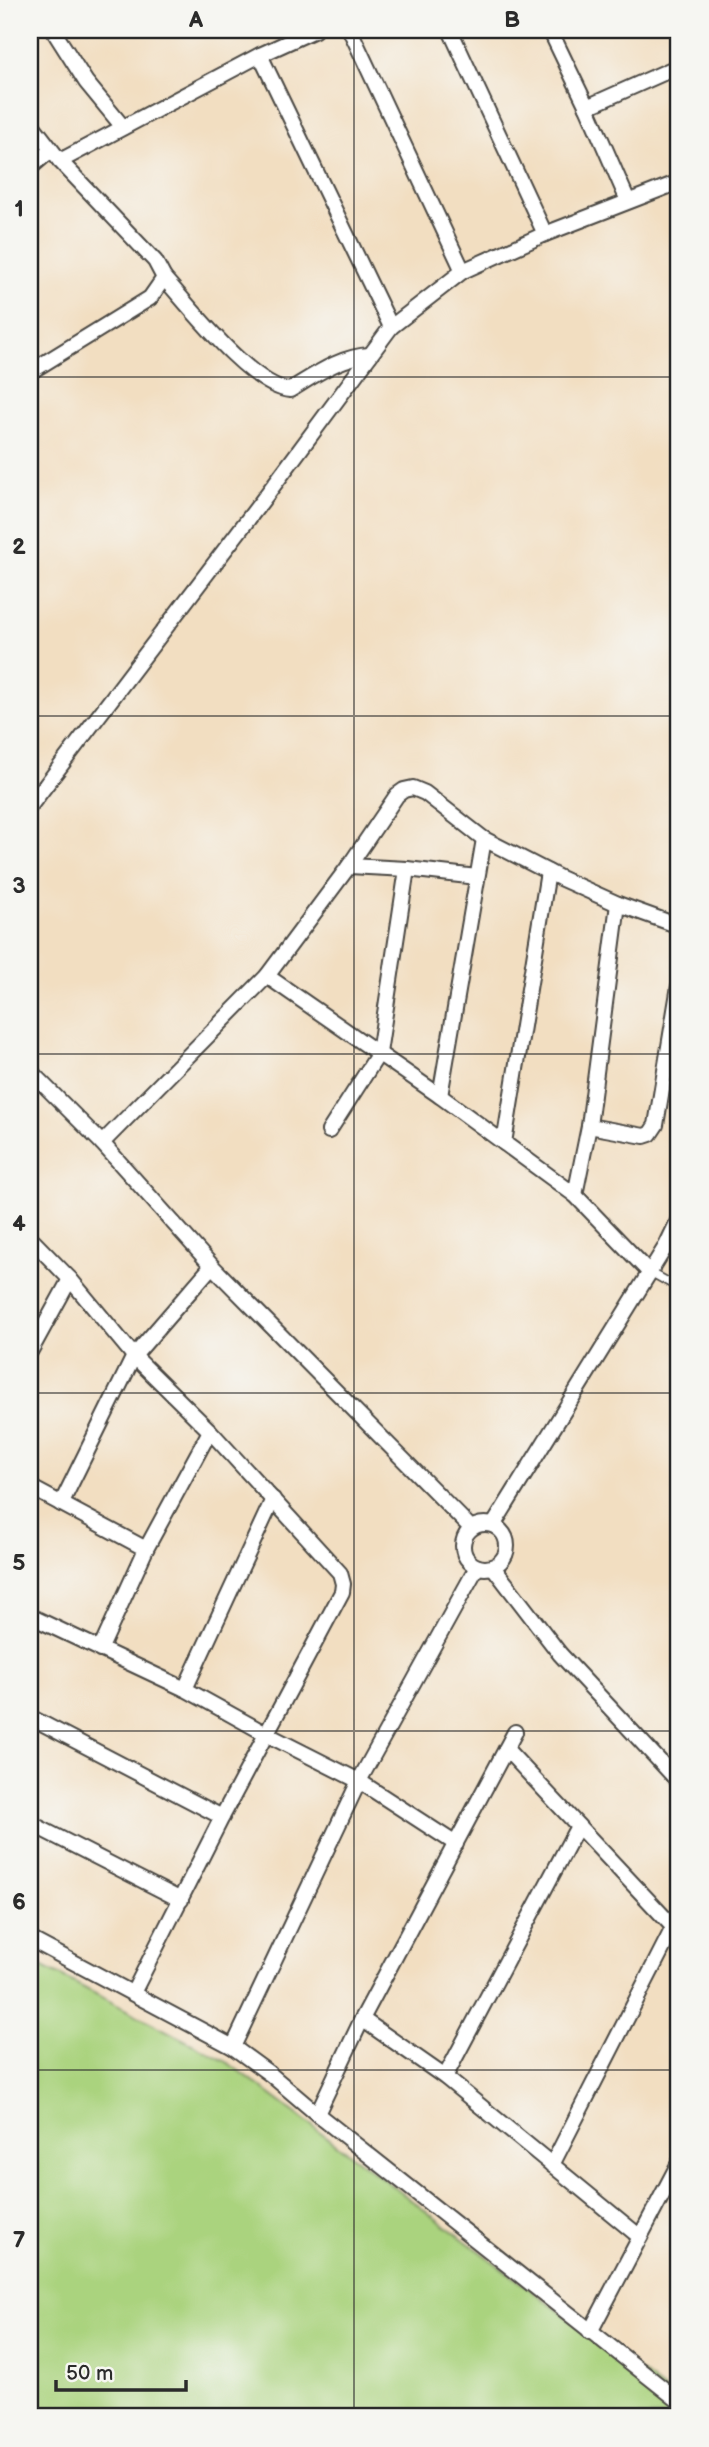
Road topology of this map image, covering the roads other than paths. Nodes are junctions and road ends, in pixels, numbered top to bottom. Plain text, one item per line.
1 (53, 30) edge
2 (315, 30) edge
3 (350, 30) edge
4 (450, 30) edge
5 (553, 31) edge
6 (260, 55) junction
7 (679, 66) edge
8 (587, 107) junction
9 (30, 122) edge
10 (123, 127) junction
11 (56, 155) junction
12 (30, 168) edge
13 (679, 182) edge
14 (628, 201) junction
15 (545, 234) junction
16 (463, 271) junction
17 (163, 278) junction
18 (391, 327) junction
19 (370, 355) junction
20 (30, 372) edge
21 (30, 806) edge
22 (484, 839) junction
23 (349, 866) junction
24 (407, 869) junction
25 (548, 872) junction
26 (477, 877) junction
27 (618, 904) junction
28 (679, 926) edge
29 (267, 976) junction
30 (679, 986) edge
31 (379, 1054) junction
32 (30, 1071) edge
33 (440, 1096) junction
34 (590, 1126) junction
35 (329, 1131) dead end
36 (102, 1143) junction
37 (504, 1143) junction
38 (575, 1195) junction
39 (679, 1219) edge
40 (30, 1238) edge
41 (212, 1266) junction
42 (649, 1272) junction
43 (70, 1279) junction
44 (679, 1288) edge
45 (30, 1352) edge
46 (134, 1356) junction
47 (210, 1431) junction
48 (30, 1487) edge
49 (273, 1499) junction
50 (61, 1504) junction
51 (494, 1524) junction
52 (471, 1528) junction
53 (146, 1549) junction
54 (477, 1567) junction
55 (493, 1567) junction
56 (30, 1616) edge
57 (100, 1650) junction
58 (185, 1689) junction
59 (30, 1717) edge
60 (515, 1732) dead end
61 (268, 1735) junction
62 (506, 1749) junction
63 (359, 1781) junction
64 (679, 1782) edge
65 (222, 1817) junction
66 (30, 1824) edge
67 (578, 1826) junction
68 (456, 1844) junction
69 (181, 1900) junction
70 (676, 1931) edge
71 (30, 1939) edge
72 (133, 1993) junction
73 (362, 2019) junction
74 (233, 2047) junction
75 (445, 2077) junction
76 (317, 2114) junction
77 (679, 2164) edge
78 (552, 2165) junction
79 (640, 2238) junction
80 (590, 2332) junction
81 (679, 2401) edge

1 - 10 street
2 - 6 street
3 - 16 street
4 - 15 street
5 - 8 street
6 - 10 street
6 - 18 street
7 - 8 street
8 - 14 street
9 - 11 street
10 - 11 street
11 - 12 street
11 - 17 street
13 - 14 street
14 - 15 street
15 - 16 street
16 - 18 street
17 - 19 street
17 - 20 street
18 - 19 street
19 - 21 street
22 - 23 street
22 - 25 street
22 - 26 street
23 - 24 street
23 - 29 street
24 - 26 street
24 - 31 street
25 - 27 street
25 - 37 street
26 - 33 street
27 - 28 street
27 - 34 street
29 - 31 street
29 - 36 street
30 - 34 street
31 - 33 street
31 - 35 street
32 - 36 street
33 - 37 street
34 - 38 street
36 - 41 street
37 - 38 street
38 - 42 street
39 - 42 street
40 - 43 street
41 - 46 street
41 - 52 street
42 - 44 lane
42 - 51 street
43 - 45 street
43 - 46 street
46 - 47 street
46 - 50 street
47 - 49 street
47 - 53 street
48 - 50 street
49 - 58 street
49 - 61 street
50 - 53 street
51 - 52 street
51 - 55 street
52 - 54 street
53 - 57 street
54 - 55 street
54 - 63 street
55 - 64 street
56 - 57 street
57 - 58 street
58 - 61 street
59 - 65 street
60 - 62 street
61 - 63 street
61 - 65 street
62 - 67 street
62 - 68 street
63 - 68 street
63 - 74 street
65 - 69 street
66 - 69 street
67 - 70 street
67 - 75 street
68 - 73 street
69 - 72 street
70 - 78 street
71 - 72 street
72 - 74 street
73 - 75 street
73 - 76 street
74 - 76 street
75 - 78 street
76 - 80 street
77 - 79 street
78 - 79 street
79 - 80 street
80 - 81 street

